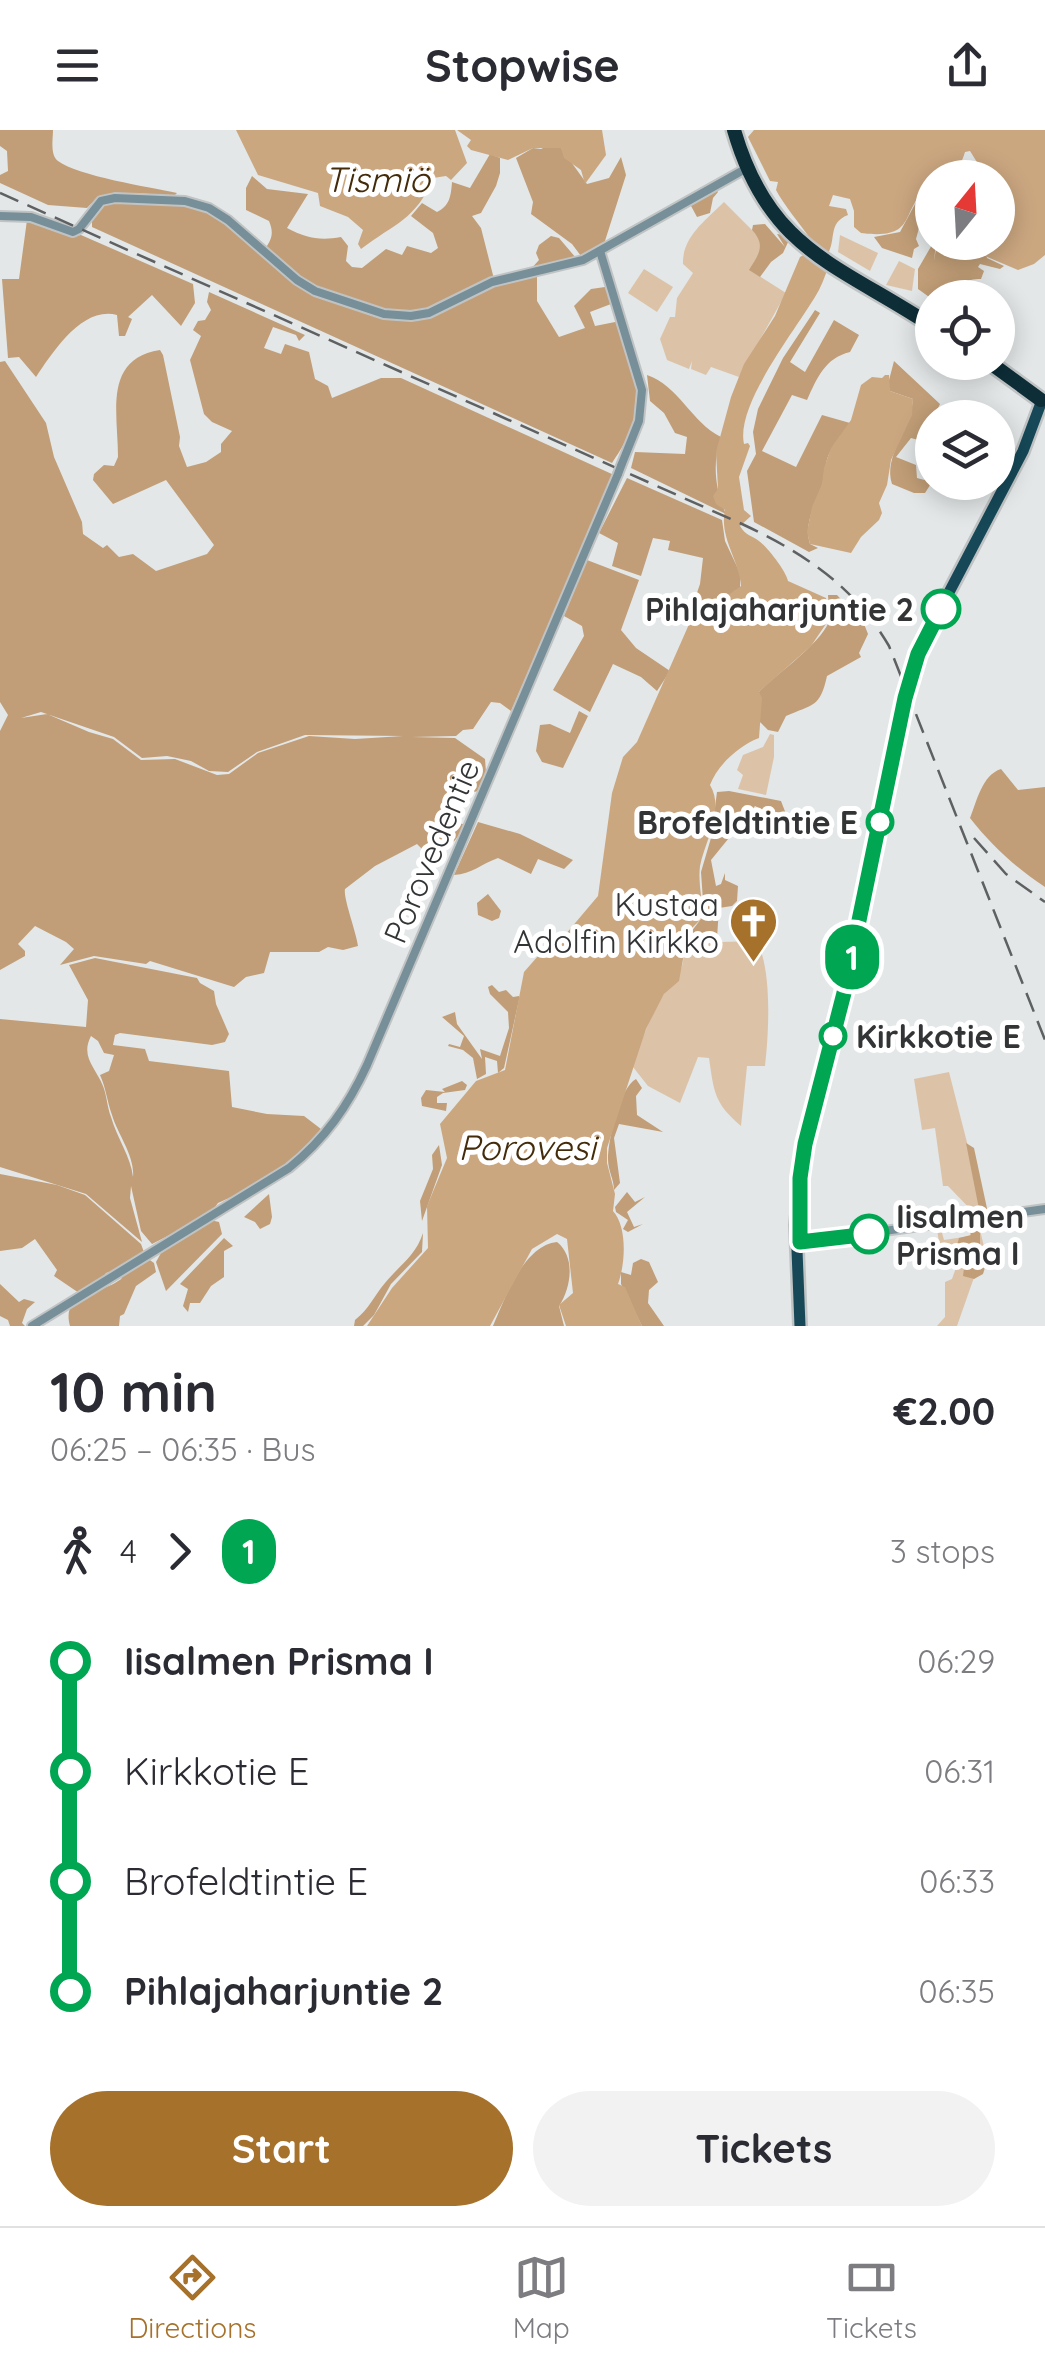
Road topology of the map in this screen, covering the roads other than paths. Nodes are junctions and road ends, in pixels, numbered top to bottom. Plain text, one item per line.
1 (734, 130) edge
2 (748, 168) junction
3 (0, 216) edge
4 (600, 251) junction
5 (915, 316) edge
6 (1014, 380) edge
7 (1044, 402) edge
8 (1045, 1208) edge
9 (801, 1245) junction
10 (32, 1326) edge
11 (802, 1326) edge

1 - 2 highway
2 - 4 street
2 - 5 highway
3 - 4 street
4 - 10 street, Porovedentie
6 - 7 highway
7 - 9 main road, bridge
8 - 9 street
9 - 11 main road

